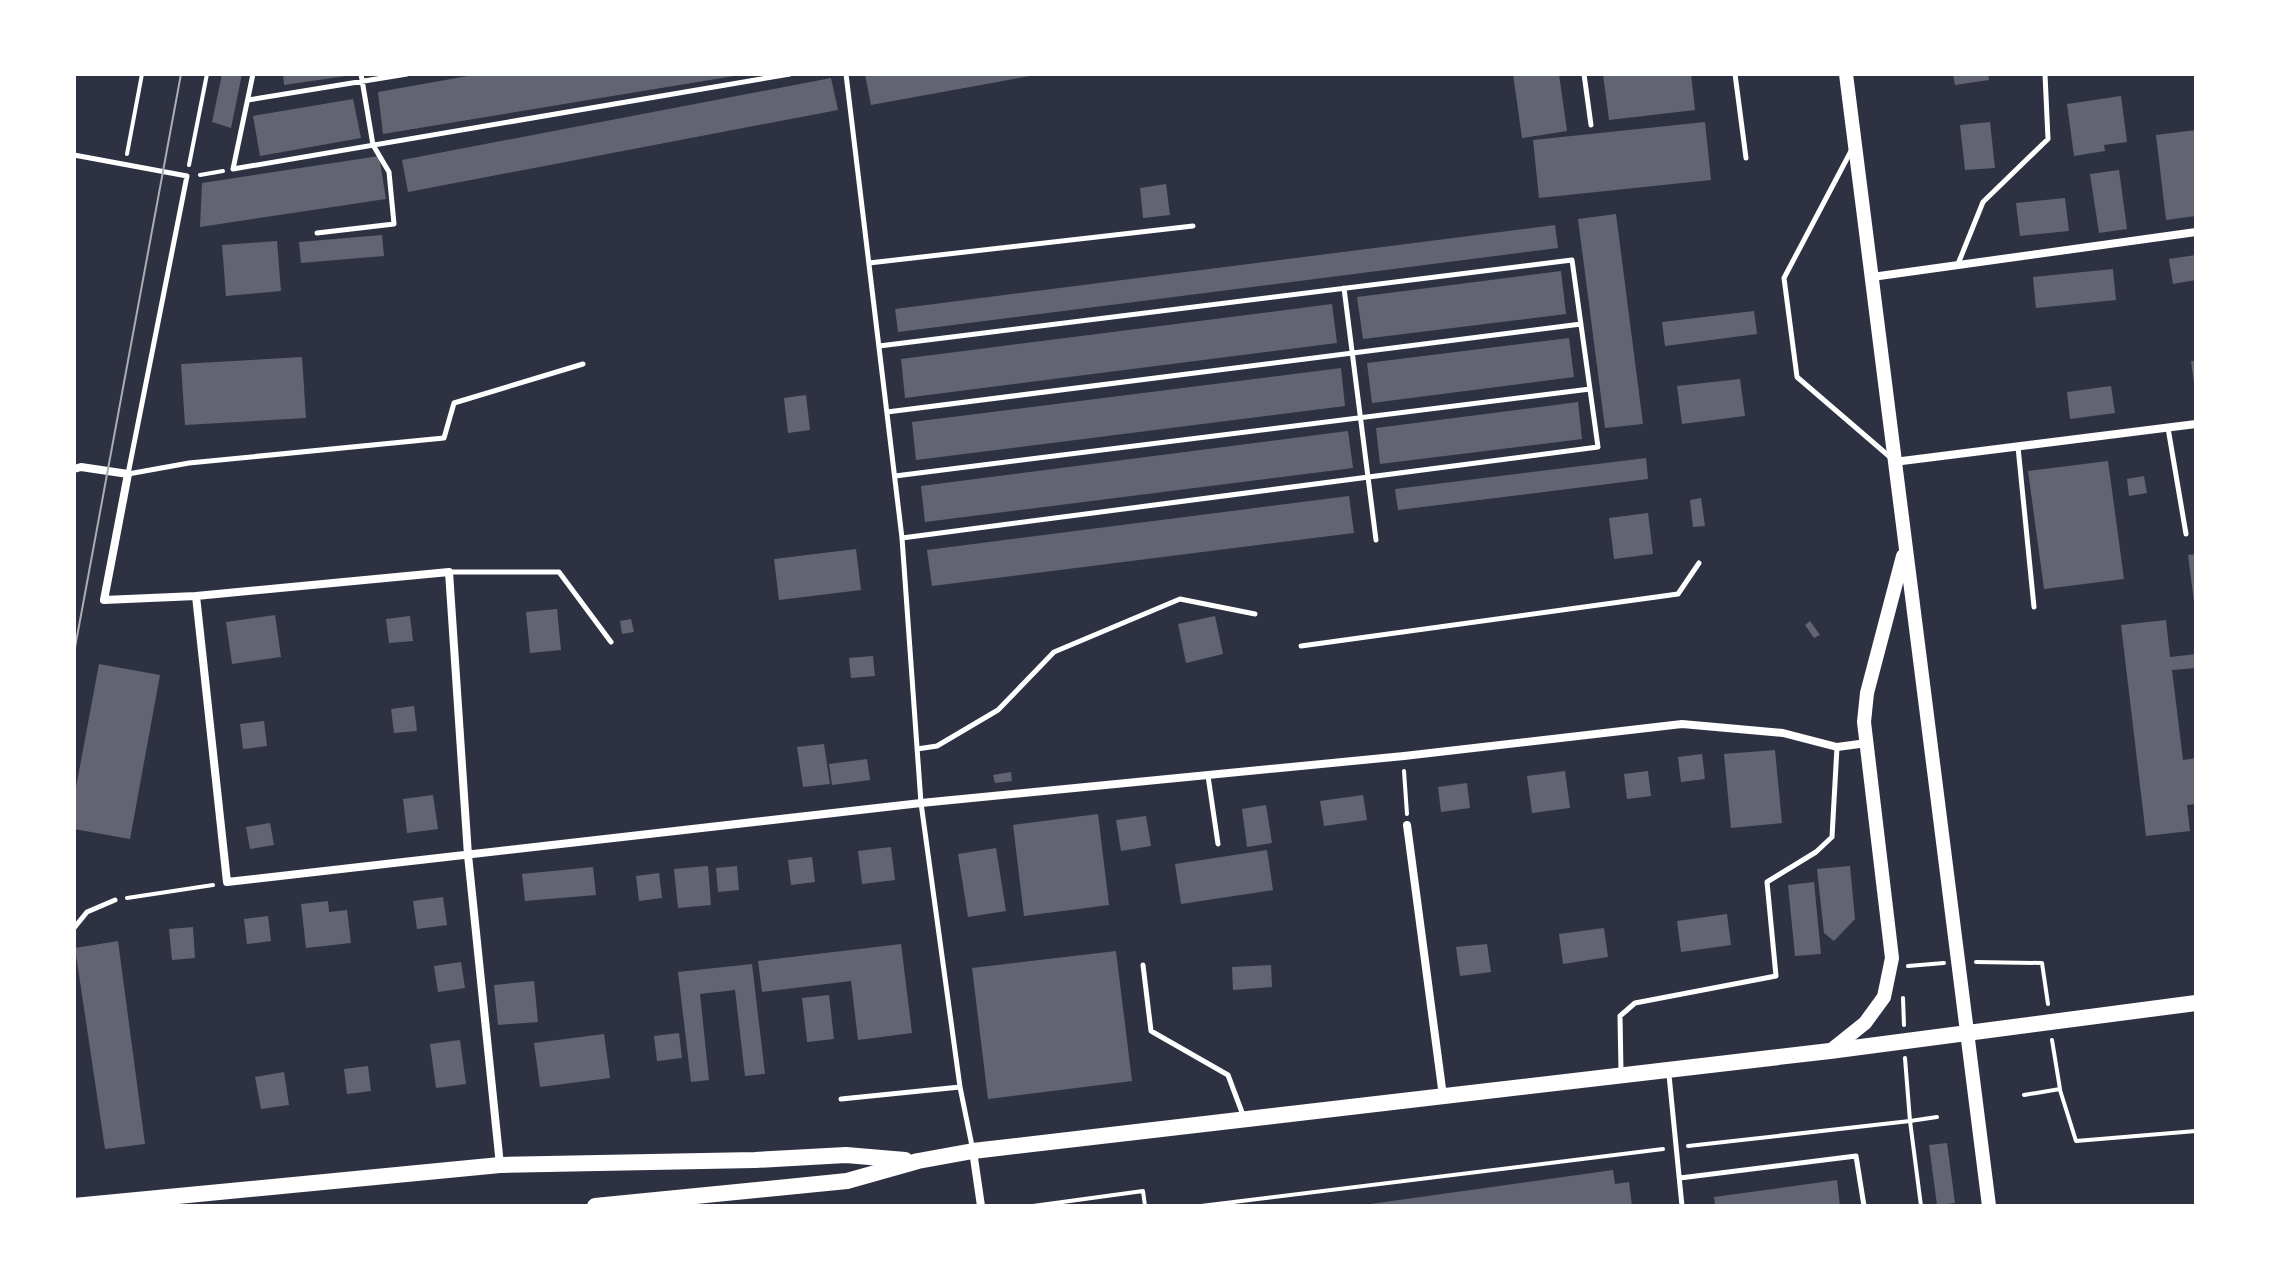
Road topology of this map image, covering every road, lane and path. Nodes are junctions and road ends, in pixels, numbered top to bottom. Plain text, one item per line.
1 (142, 74) edge
2 (207, 74) edge
3 (253, 74) edge
4 (361, 74) edge
5 (407, 74) edge
6 (790, 74) edge
7 (846, 74) edge
8 (1584, 74) edge
9 (1735, 74) edge
10 (1846, 74) edge
11 (2045, 74) edge
12 (362, 82) junction
13 (248, 100) junction
14 (1591, 125) dead end
15 (1855, 143) junction
16 (373, 145) junction
17 (74, 155) edge
18 (1746, 158) dead end
19 (125, 164) junction
20 (233, 169) junction
21 (187, 176) junction
22 (1193, 226) dead end
23 (2196, 232) edge
24 (317, 233) dead end
25 (869, 263) junction
26 (1957, 265) junction
27 (1872, 277) junction
28 (1344, 288) junction
29 (1581, 324) junction
30 (879, 346) junction
31 (1352, 353) junction
32 (583, 364) dead end
33 (1590, 389) junction
34 (887, 412) junction
35 (1360, 417) junction
36 (2196, 424) edge
37 (2168, 428) junction
38 (2018, 446) junction
39 (1894, 462) junction
40 (74, 469) edge
41 (128, 474) junction
42 (895, 476) junction
43 (1368, 477) junction
44 (2186, 534) dead end
45 (902, 538) junction
46 (1376, 540) dead end
47 (1905, 547) junction
48 (1699, 563) dead end
49 (449, 572) junction
50 (196, 596) junction
51 (2034, 607) dead end
52 (1255, 614) dead end
53 (611, 642) dead end
54 (1301, 646) dead end
55 (1867, 743) junction
56 (1837, 747) junction
57 (917, 749) junction
58 (1404, 756) junction
59 (1208, 776) junction
60 (921, 803) junction
61 (1407, 825) joint
62 (1218, 844) dead end
63 (468, 855) junction
64 (227, 882) junction
65 (115, 900) joint
66 (74, 928) edge
67 (1143, 965) dead end
68 (2196, 1003) edge
69 (1967, 1033) junction
70 (1830, 1051) junction
71 (1668, 1070) junction
72 (1621, 1075) junction
73 (960, 1087) junction
74 (2060, 1089) dead end
75 (1443, 1096) junction
76 (841, 1099) dead end
77 (1245, 1119) junction
78 (2196, 1131) edge
79 (1677, 1147) junction
80 (973, 1151) junction
81 (918, 1161) junction
82 (500, 1165) junction
83 (1680, 1178) junction
84 (74, 1206) edge
85 (595, 1206) edge
86 (981, 1206) edge
87 (1033, 1206) edge
88 (1145, 1206) edge
89 (1201, 1206) edge
90 (1682, 1206) edge
91 (1864, 1206) edge
92 (1921, 1206) edge
93 (1989, 1206) edge

1 - 19 path
2 - 21 path
3 - 13 lane
4 - 12 lane
5 - 12 lane
6 - 16 lane
7 - 25 lane
8 - 14 lane
9 - 18 lane
10 - 15 main road
11 - 26 lane
12 - 13 lane
12 - 16 lane
13 - 20 lane
15 - 27 main road
15 - 39 lane
16 - 20 lane
16 - 24 lane
17 - 19 lane
19 - 21 lane
20 - 21 path
21 - 41 lane
22 - 25 lane
23 - 26 street
25 - 30 lane
26 - 27 street
27 - 39 main road
28 - 29 lane
28 - 30 lane
28 - 31 lane
29 - 31 lane
29 - 33 lane
30 - 34 lane
31 - 34 lane
31 - 35 lane
32 - 41 lane
33 - 35 lane
33 - 43 lane
34 - 42 lane
35 - 42 lane
35 - 43 lane
36 - 37 street
37 - 38 street
37 - 44 lane
38 - 39 street
38 - 51 lane
39 - 47 main road
40 - 41 street
41 - 50 street
42 - 45 lane
43 - 45 lane
43 - 46 lane
45 - 57 lane
47 - 55 main road
47 - 69 main road
48 - 54 lane
49 - 50 street
49 - 53 lane
49 - 63 street
50 - 64 street
52 - 57 lane
55 - 56 street
55 - 70 main road
56 - 58 street
56 - 72 lane
57 - 60 lane
58 - 59 street
58 - 61 path
59 - 60 street
59 - 62 lane
60 - 63 street
60 - 73 lane
61 - 75 street
63 - 64 street
63 - 82 street
64 - 65 path
65 - 66 lane
67 - 77 lane
68 - 69 main road
69 - 70 main road
69 - 93 main road
70 - 71 main road
71 - 72 main road
71 - 79 lane
72 - 75 main road
73 - 76 lane
73 - 80 lane
74 - 78 path
75 - 77 main road
77 - 80 main road
79 - 83 lane
79 - 89 path
79 - 92 path
80 - 81 main road
80 - 86 street
81 - 82 main road
81 - 85 main road
82 - 84 main road
83 - 90 lane
83 - 91 lane
87 - 88 path

